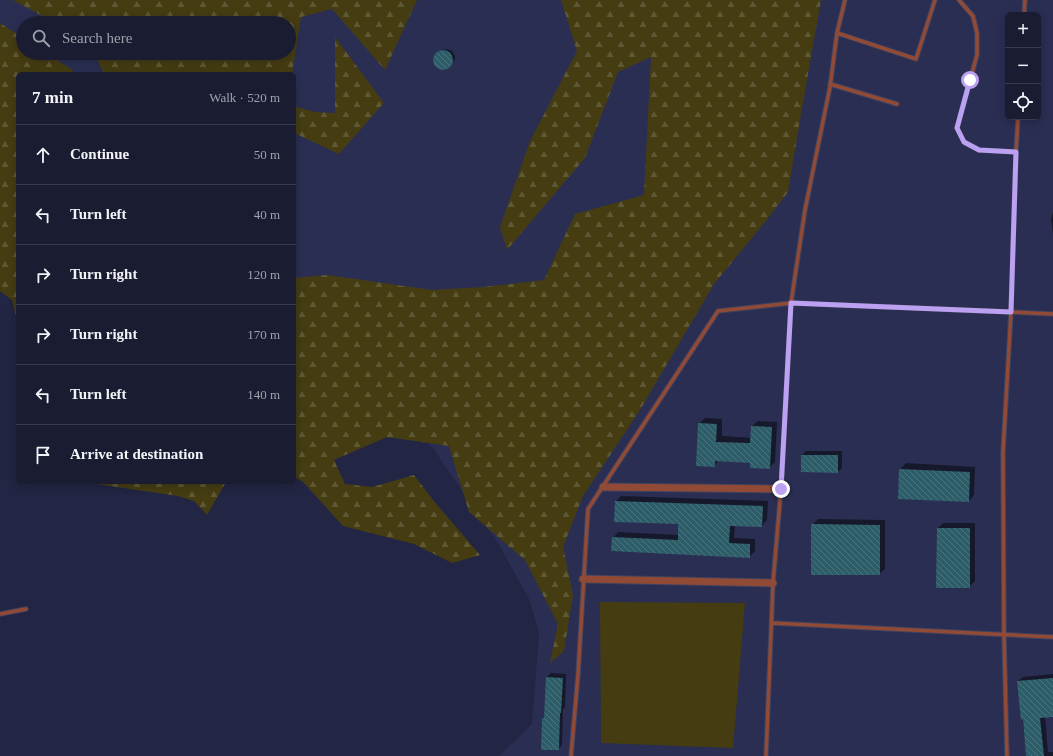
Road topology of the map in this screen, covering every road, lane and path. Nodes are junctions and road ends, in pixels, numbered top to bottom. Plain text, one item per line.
1 (845, 0) edge
2 (935, 0) edge
3 (959, 0) edge
4 (1025, 0) edge
5 (1024, 12) edge
6 (837, 33) junction
7 (830, 84) junction
8 (897, 104) dead end
9 (1018, 120) edge
10 (1016, 152) junction
11 (791, 303) junction
12 (1011, 312) junction
13 (1053, 314) edge
14 (603, 487) junction
15 (781, 489) junction
16 (583, 579) junction
17 (773, 583) junction
18 (26, 609) dead end
19 (0, 614) edge
20 (772, 623) junction
21 (1004, 635) junction
22 (1053, 637) edge
23 (571, 756) edge
24 (766, 756) edge
25 (1007, 756) edge

1 - 6 lane
2 - 6 lane
3 - 10 lane
4 - 5 lane
6 - 7 lane
7 - 8 lane
7 - 11 lane
9 - 10 lane
10 - 12 lane
11 - 12 lane
11 - 14 lane
11 - 15 lane
12 - 13 lane
12 - 21 lane
14 - 15 street
14 - 16 lane
15 - 17 lane
16 - 17 street
16 - 23 lane
17 - 20 lane
18 - 19 lane
20 - 21 lane
20 - 24 lane
21 - 22 lane
21 - 25 lane

